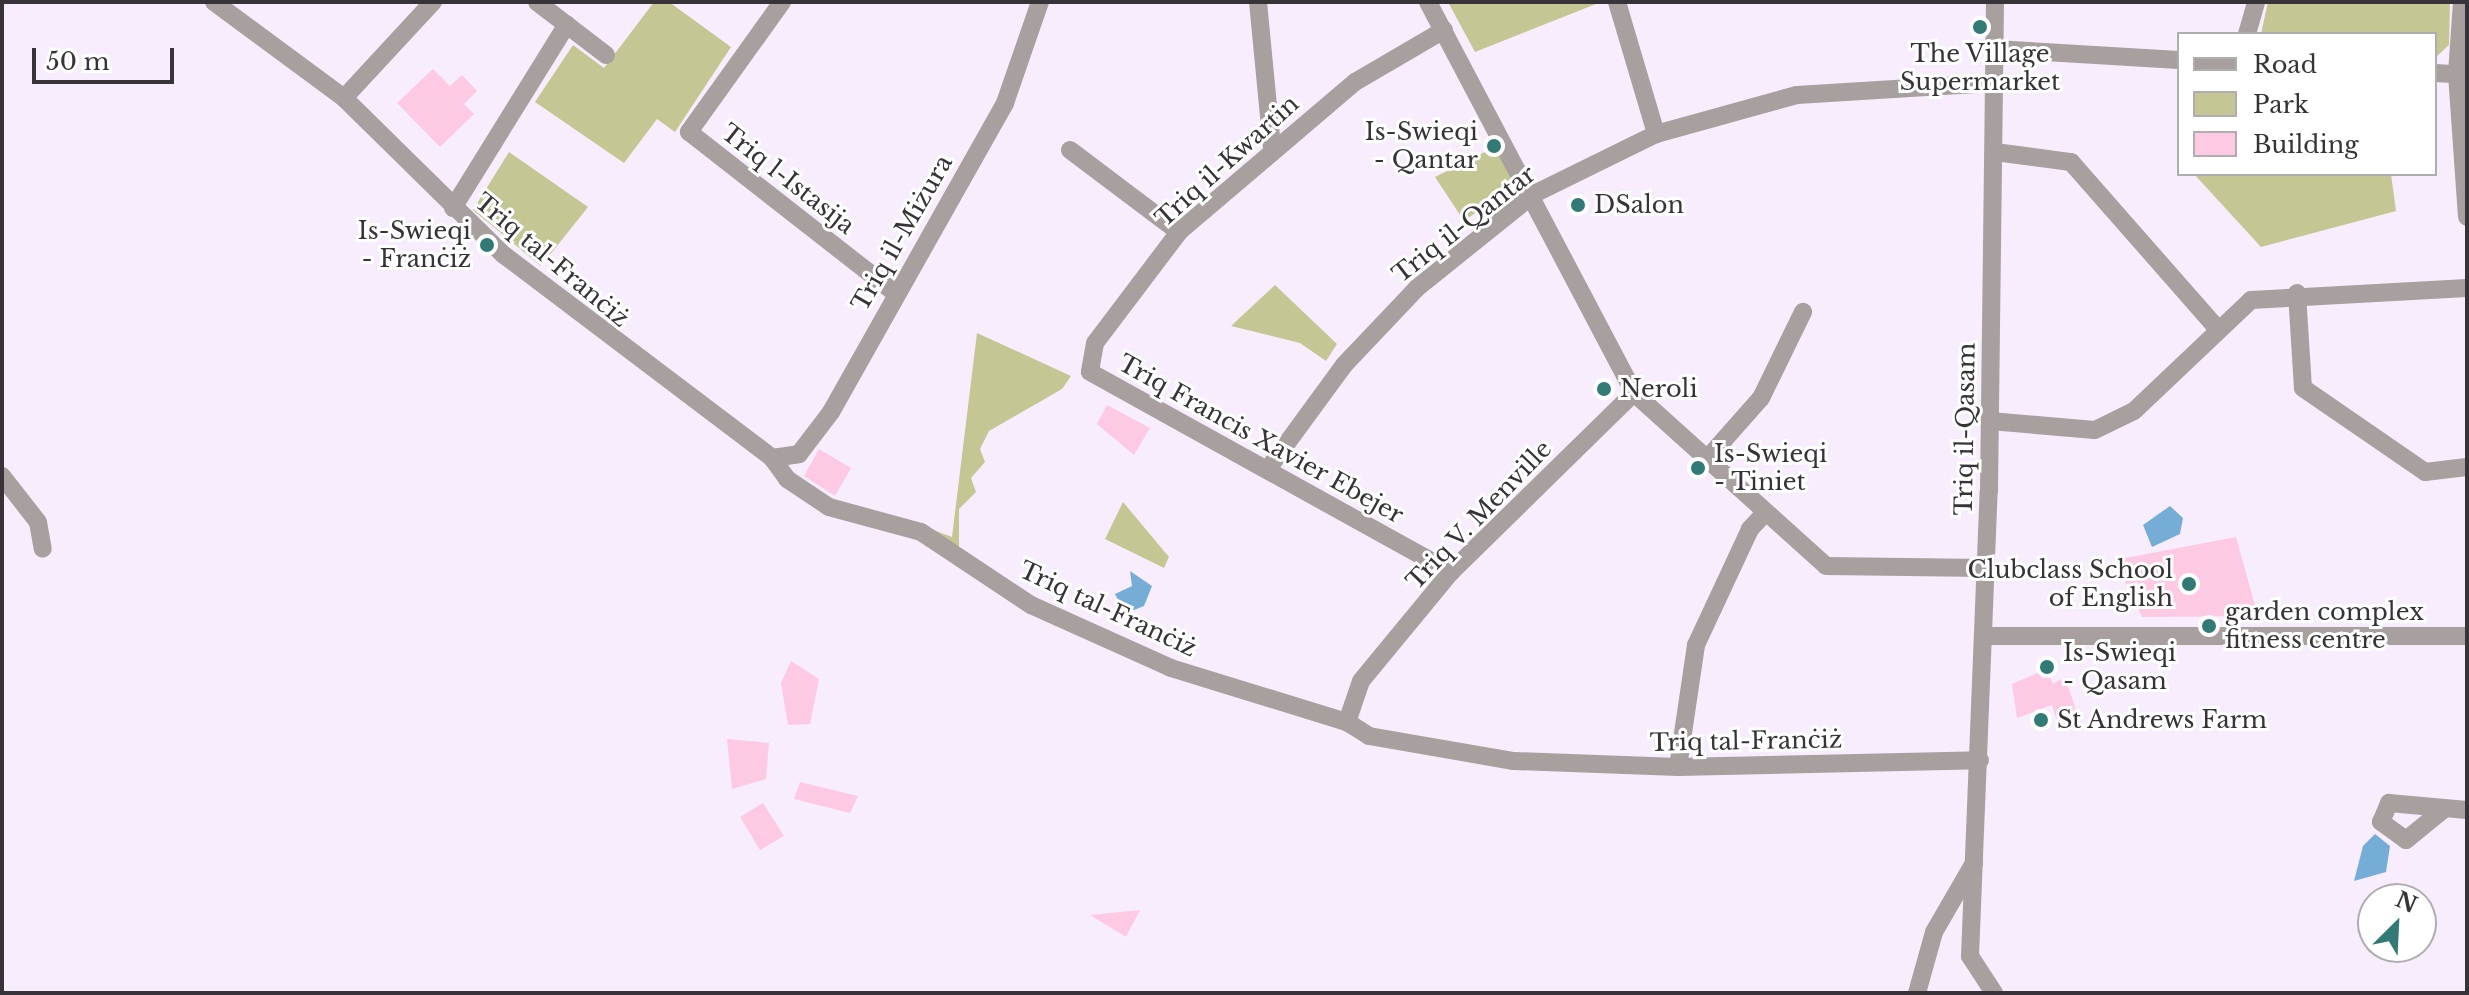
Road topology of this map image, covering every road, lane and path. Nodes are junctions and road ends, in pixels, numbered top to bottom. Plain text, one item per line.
1 (214, 2) edge
2 (433, 2) edge
3 (537, 2) edge
4 (782, 2) edge
5 (1040, 2) edge
6 (1258, 2) edge
7 (1428, 2) edge
8 (1617, 2) edge
9 (1995, 2) edge
10 (2256, 2) edge
11 (2462, 2) edge
12 (567, 24) junction
13 (1444, 30) junction
14 (2248, 32) edge
15 (1995, 49) junction
16 (606, 55) dead end
17 (2177, 60) edge
18 (2437, 73) edge
19 (2457, 74) junction
20 (1992, 83) junction
21 (344, 98) junction
22 (2466, 124) edge
23 (1656, 134) junction
24 (1272, 148) junction
25 (1070, 150) dead end
26 (1995, 152) junction
27 (1534, 194) junction
28 (453, 208) junction
29 (2467, 217) edge
30 (1179, 232) junction
31 (2467, 288) edge
32 (895, 293) junction
33 (2297, 293) junction
34 (1803, 312) dead end
35 (2217, 328) junction
36 (1090, 372) joint
37 (1634, 393) junction
38 (1990, 421) junction
39 (772, 458) junction
40 (1707, 459) junction
41 (2467, 467) edge
42 (1268, 469) junction
43 (2, 476) edge
44 (1765, 513) junction
45 (43, 549) dead end
46 (1985, 568) junction
47 (1451, 572) junction
48 (1984, 636) junction
49 (2467, 636) edge
50 (1347, 722) junction
51 (1980, 760) junction
52 (1678, 767) junction
53 (2444, 809) dead end
54 (2467, 810) edge
55 (1977, 857) junction
56 (1917, 993) edge
57 (1994, 993) edge

1 - 21 street, Triq tal-Franċiż
2 - 21 street
3 - 12 street
4 - 32 street, Triq l-Istasija
5 - 32 street, Triq il-Miżura
6 - 24 street
7 - 13 street
8 - 23 street
9 - 15 street, Triq il-Qasam
10 - 14 street
11 - 19 street
12 - 16 street
12 - 28 street
13 - 24 street, Triq il-Kwartin
13 - 27 street
15 - 17 street
15 - 20 street, Triq il-Qasam
18 - 19 street
19 - 22 street
20 - 23 street, Triq il-Qantar
20 - 26 street, Triq il-Qasam
21 - 28 street, Triq tal-Franċiż
22 - 29 street
23 - 27 street, Triq il-Qantar
24 - 30 street, Triq il-Kwartin
25 - 30 street
26 - 35 street
26 - 38 street, Triq il-Qasam
27 - 37 street
27 - 42 street, Triq il-Qantar
28 - 39 street, Triq tal-Franċiż
30 - 36 street, Triq il-Kwartin
31 - 33 street
32 - 39 street, Triq il-Miżura
33 - 35 street
33 - 41 street
34 - 40 street
35 - 38 street
36 - 42 street, Triq Francis Xavier Ebejer
37 - 40 street
37 - 47 street, Triq V. Menville
38 - 46 street, Triq il-Qasam
39 - 50 street, Triq tal-Franċiż
40 - 44 street
42 - 47 street, Triq Francis Xavier Ebejer
43 - 45 street
44 - 46 street
44 - 52 street
46 - 48 street, Triq il-Qasam
47 - 50 street, Triq V. Menville
48 - 49 street
48 - 51 street, Triq il-Qasam
50 - 52 street, Triq tal-Franċiż
51 - 52 street, Triq tal-Franċiż
51 - 55 street, Triq il-Qasam
53 - 54 street
55 - 56 street
55 - 57 street, Triq il-Qasam

